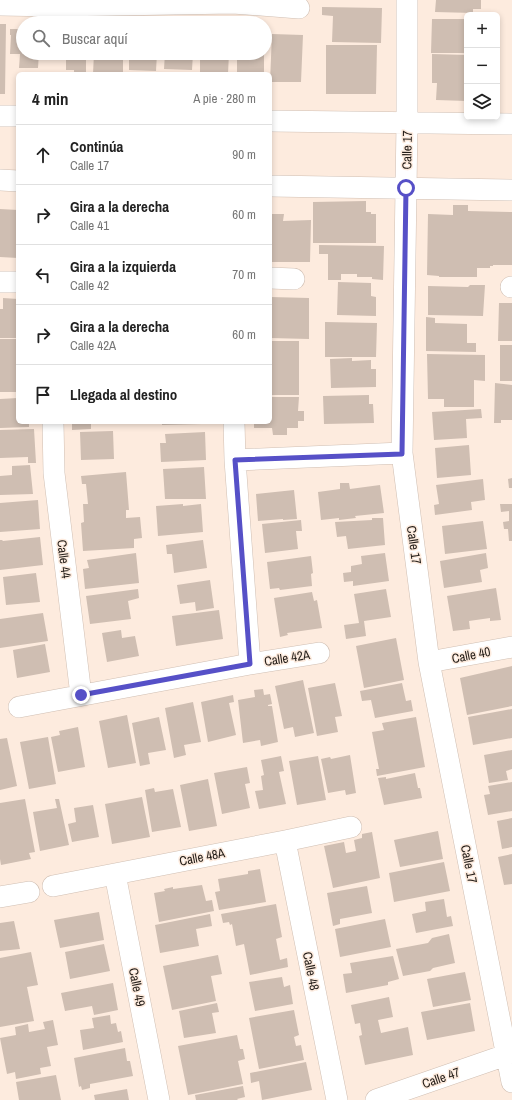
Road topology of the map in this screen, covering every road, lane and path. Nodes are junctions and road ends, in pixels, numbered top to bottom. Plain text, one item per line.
1 (407, 0) edge
2 (233, 1) edge
3 (56, 3) edge
4 (0, 5) edge
5 (299, 8) dead end
6 (0, 116) edge
7 (16, 116) edge
8 (272, 121) edge
9 (407, 123) junction
10 (512, 124) edge
11 (0, 180) edge
12 (16, 180) edge
13 (272, 186) edge
14 (406, 188) junction
15 (512, 190) edge
16 (272, 278) edge
17 (294, 278) dead end
18 (0, 282) edge
19 (16, 282) edge
20 (53, 424) edge
21 (234, 424) edge
22 (402, 454) junction
23 (235, 460) junction
24 (512, 647) edge
25 (319, 653) dead end
26 (429, 662) junction
27 (250, 664) junction
28 (81, 695) junction
29 (19, 707) dead end
30 (351, 827) dead end
31 (285, 841) junction
32 (114, 874) junction
33 (54, 886) dead end
34 (29, 892) dead end
35 (0, 897) edge
36 (506, 1055) junction
37 (512, 1082) edge
38 (160, 1100) edge
39 (337, 1100) edge
40 (376, 1100) edge

1 - 9 street, Calle 17
2 - 3 street
2 - 5 street
3 - 4 street
6 - 7 street
8 - 9 street
9 - 10 street
9 - 14 street, Calle 17
11 - 12 street
13 - 14 street
14 - 15 street
14 - 22 street, Calle 17
16 - 17 street
18 - 19 street
20 - 28 street, Calle 44
21 - 23 street
22 - 23 street
22 - 26 street, Calle 17
23 - 27 street
24 - 26 street, Calle 40
25 - 27 street, Calle 42A
26 - 36 street, Calle 17
27 - 28 street, Calle 42A
28 - 29 street, Calle 42A
30 - 31 street, Calle 48A
31 - 32 street, Calle 48A
31 - 39 street, Calle 48
32 - 33 street, Calle 48A
32 - 38 street, Calle 49
34 - 35 street
36 - 37 street, Calle 17
36 - 40 street, Calle 47

